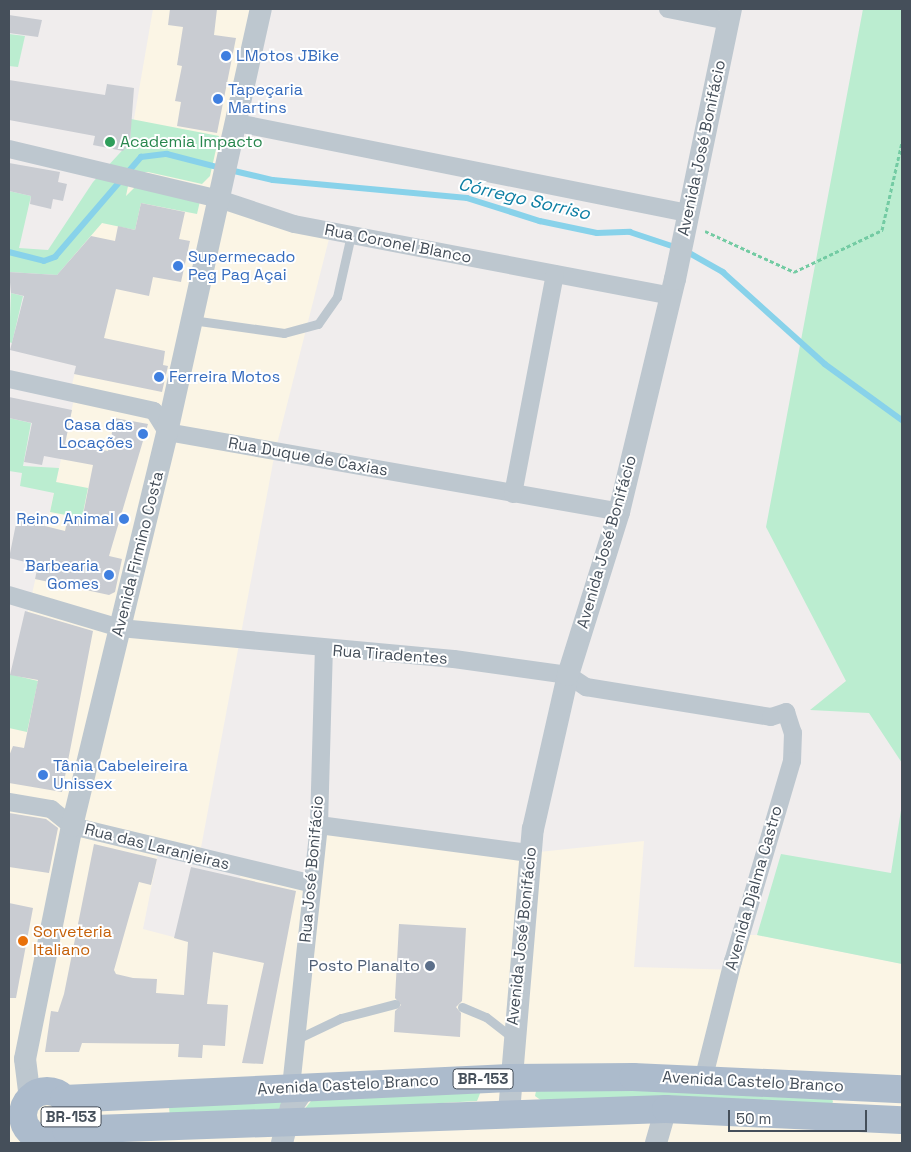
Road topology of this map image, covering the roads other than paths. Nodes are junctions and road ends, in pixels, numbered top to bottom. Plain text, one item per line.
1 (261, 9) edge
2 (668, 9) edge
3 (729, 15) edge
4 (237, 123) junction
5 (9, 149) edge
6 (221, 193) junction
7 (686, 224) junction
8 (351, 235) junction
9 (555, 274) junction
10 (673, 287) junction
11 (192, 320) junction
12 (9, 379) edge
13 (168, 432) junction
14 (513, 494) junction
15 (619, 512) junction
16 (9, 595) edge
17 (120, 628) junction
18 (324, 650) junction
19 (568, 676) junction
20 (771, 717) joint
21 (9, 802) edge
22 (319, 824) junction
23 (72, 826) junction
24 (529, 853) junction
25 (310, 884) junction
26 (395, 1004) dead end
27 (462, 1007) dead end
28 (512, 1036) junction
29 (297, 1039) junction
30 (510, 1078) junction
31 (704, 1080) junction
32 (303, 1086) junction
33 (875, 1088) junction
34 (902, 1089) edge
35 (64, 1098) junction
36 (19, 1099) edge
37 (666, 1109) junction
38 (509, 1112) junction
39 (871, 1118) junction
40 (902, 1120) edge
41 (66, 1130) junction
42 (18, 1131) edge
43 (284, 1133) edge
44 (656, 1143) edge

1 - 4 street, Avenida Firmino Costa
2 - 3 street
3 - 7 street, Avenida José Bonifácio
4 - 6 street, Avenida Firmino Costa
4 - 7 street
5 - 6 street, Rua Coronel Blanco
6 - 8 street, Rua Coronel Blanco
6 - 11 street, Avenida Firmino Costa
7 - 10 street, Avenida José Bonifácio
8 - 9 street, Rua Coronel Blanco
8 - 11 lane
9 - 10 street, Rua Coronel Blanco
9 - 14 street
10 - 15 street, Avenida José Bonifácio
11 - 13 street, Avenida Firmino Costa
12 - 13 street
13 - 14 street, Rua Duque de Caxias
13 - 17 street, Avenida Firmino Costa
14 - 15 street, Rua Duque de Caxias
15 - 19 street, Avenida José Bonifácio
16 - 17 street, Rua Tiradentes
17 - 18 street, Rua Tiradentes
17 - 23 street, Avenida Firmino Costa
18 - 19 street, Rua Tiradentes
18 - 22 street, Rua José Bonifácio
19 - 20 street, Rua Tiradentes
19 - 24 street, Avenida José Bonifácio
20 - 31 street, Avenida Djalma Castro
21 - 23 street, Rua das Laranjeiras
22 - 24 street
22 - 25 street, Rua José Bonifácio
23 - 25 street, Rua das Laranjeiras
23 - 36 street, Avenida Firmino Costa
24 - 28 street, Avenida José Bonifácio
25 - 29 street, Rua José Bonifácio
26 - 29 lane
27 - 28 lane
28 - 30 street, Avenida José Bonifácio
29 - 32 street, Rua José Bonifácio
30 - 31 main road, Avenida Castelo Branco / BR-153
30 - 32 main road, Avenida Castelo Branco / BR-153
30 - 38 street, Avenida José Bonifácio
31 - 33 main road, Avenida Castelo Branco / BR-153
32 - 35 main road, Avenida Castelo Branco / BR-153
32 - 43 street
33 - 34 main road, Avenida Castelo Branco / BR-153
33 - 39 main road
35 - 36 main road, Avenida Castelo Branco / BR-153
35 - 41 main road, BR-153
36 - 42 main road, Avenida Castelo Branco / BR-153
37 - 38 main road, Avenida Castelo Branco / BR-153
37 - 39 main road, Avenida Castelo Branco / BR-153
37 - 44 street
38 - 43 main road, Avenida Castelo Branco / BR-153
39 - 40 main road, Avenida Castelo Branco / BR-153
41 - 42 main road, Avenida Castelo Branco / BR-153
41 - 43 main road, Avenida Castelo Branco / BR-153

